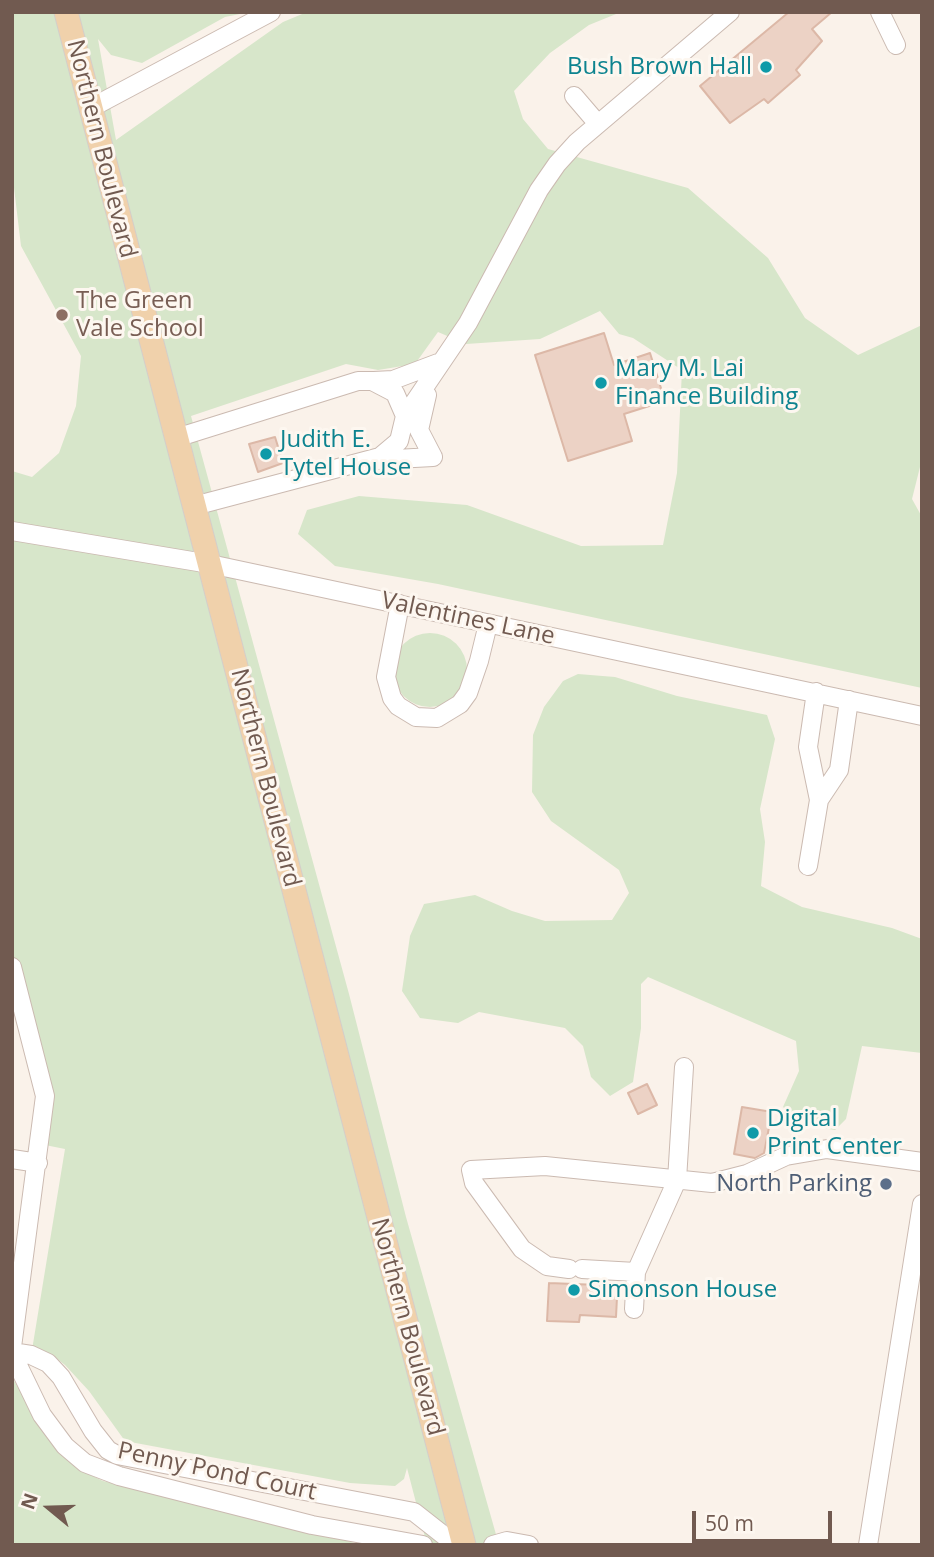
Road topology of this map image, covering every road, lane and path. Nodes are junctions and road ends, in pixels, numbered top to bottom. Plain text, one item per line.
1 (66, 12) edge
2 (271, 12) edge
3 (730, 12) edge
4 (880, 12) edge
5 (896, 45) dead end
6 (574, 96) dead end
7 (89, 108) junction
8 (598, 124) junction
9 (441, 362) junction
10 (372, 381) junction
11 (405, 416) junction
12 (177, 438) junction
13 (367, 461) junction
14 (194, 506) junction
15 (12, 531) edge
16 (210, 564) junction
17 (400, 604) junction
18 (488, 624) junction
19 (816, 692) junction
20 (849, 700) junction
21 (922, 716) edge
22 (819, 800) junction
23 (808, 866) dead end
24 (12, 967) edge
25 (684, 1068) dead end
26 (12, 1159) edge
27 (922, 1162) edge
28 (38, 1163) junction
29 (677, 1180) junction
30 (922, 1204) edge
31 (635, 1272) junction
32 (634, 1309) dead end
33 (12, 1350) edge
34 (424, 1545) edge
35 (456, 1545) edge
36 (464, 1545) edge
37 (492, 1545) edge
38 (529, 1545) edge
39 (867, 1545) edge

1 - 7 main road, Northern Boulevard
2 - 7 street
3 - 8 street
4 - 5 street
6 - 8 street
7 - 12 main road, Northern Boulevard
8 - 9 street
9 - 10 street
9 - 11 street
9 - 13 street
10 - 11 street
10 - 12 street
11 - 13 street
12 - 14 main road, Northern Boulevard
13 - 14 street
14 - 16 main road, Northern Boulevard
15 - 16 street, Valentines Lane
16 - 17 street, Valentines Lane
16 - 36 main road, Northern Boulevard
17 - 18 street, Valentines Lane
17 - 18 street
18 - 19 street, Valentines Lane
19 - 20 street, Valentines Lane
19 - 22 street
20 - 21 street, Valentines Lane
20 - 22 street
22 - 23 street
24 - 28 street
25 - 29 street
26 - 28 street
27 - 29 street
28 - 33 street
29 - 31 street
29 - 31 street
30 - 39 street
31 - 32 street
33 - 34 street, Penny Pond Court
33 - 35 street, Penny Pond Court
37 - 38 street

